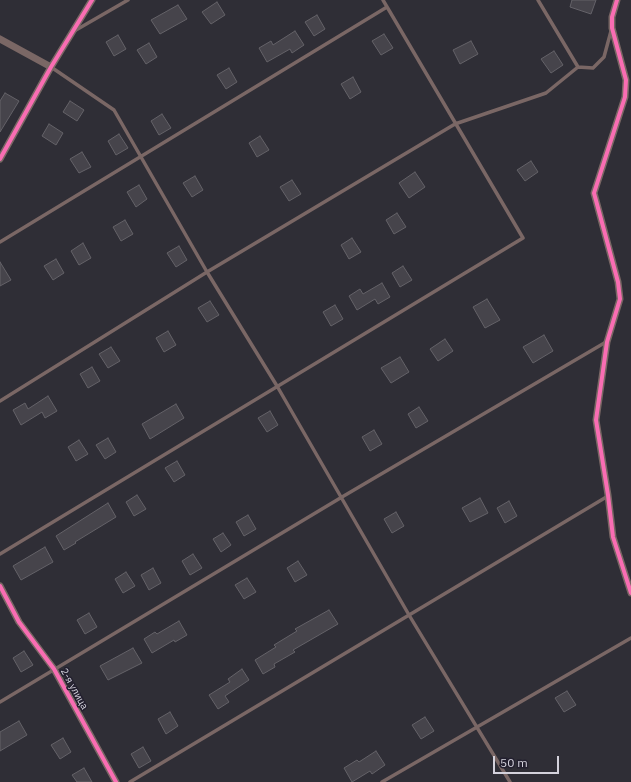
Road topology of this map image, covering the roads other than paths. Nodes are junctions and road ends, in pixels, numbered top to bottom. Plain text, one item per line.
1 (92, 0) edge
2 (128, 0) edge
3 (383, 0) edge
4 (538, 0) edge
5 (617, 0) edge
6 (387, 7) junction
7 (612, 28) junction
8 (73, 32) junction
9 (0, 39) edge
10 (52, 67) junction
11 (578, 67) junction
12 (455, 124) junction
13 (140, 156) junction
14 (0, 159) edge
15 (0, 242) edge
16 (207, 272) junction
17 (607, 342) junction
18 (277, 386) junction
19 (0, 401) edge
20 (608, 495) junction
21 (342, 497) junction
22 (0, 554) edge
23 (0, 586) edge
24 (631, 593) edge
25 (409, 615) junction
26 (631, 638) edge
27 (54, 669) junction
28 (0, 702) edge
29 (476, 728) junction
30 (116, 782) edge
31 (130, 782) edge
32 (382, 782) edge
33 (510, 782) edge

1 - 8 street
2 - 8 lane
3 - 6 lane
4 - 11 lane
5 - 7 street
6 - 12 lane
6 - 13 lane
7 - 11 lane
7 - 17 street
8 - 10 street
9 - 10 street
10 - 13 lane
10 - 14 street
11 - 12 lane
12 - 16 lane
12 - 18 lane
13 - 15 lane
13 - 16 lane
16 - 18 lane
16 - 19 lane
17 - 20 street
17 - 21 lane
18 - 21 lane
18 - 22 lane
20 - 24 street
20 - 25 lane
21 - 25 lane
21 - 27 lane
23 - 27 street, 2-я улица
25 - 29 lane
25 - 31 lane
26 - 29 lane
27 - 28 lane
27 - 30 street, 2-я улица
29 - 32 lane
29 - 33 lane

